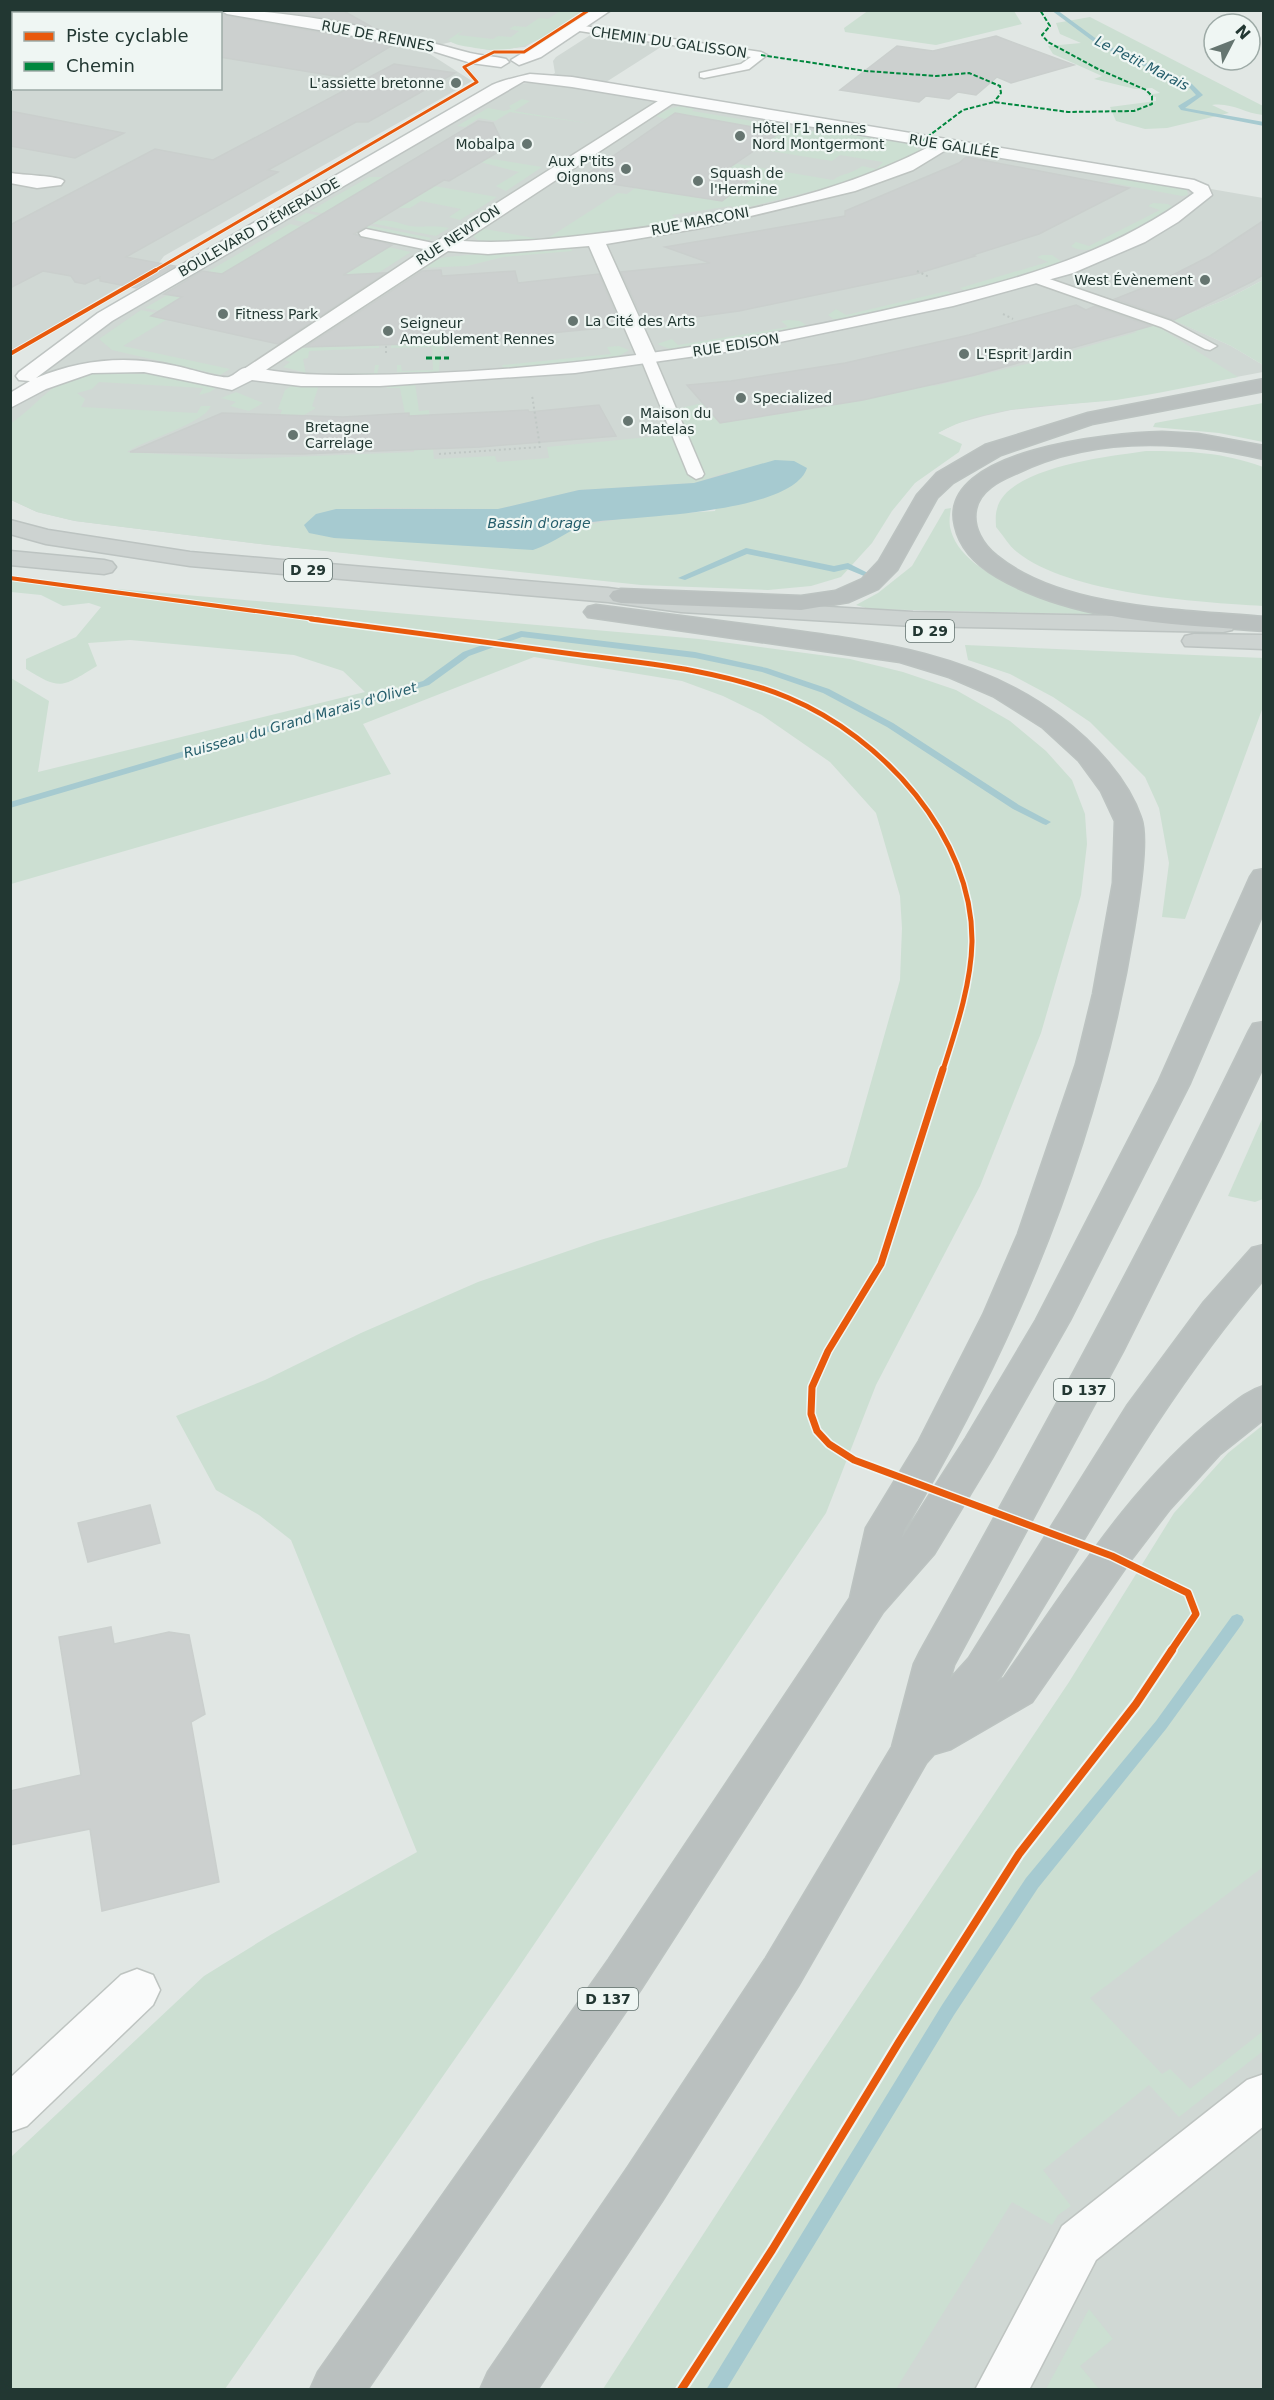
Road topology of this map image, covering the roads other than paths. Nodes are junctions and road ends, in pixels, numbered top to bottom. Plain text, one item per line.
1 (227, 10) edge
2 (604, 10) edge
3 (620, 10) edge
4 (584, 29) junction
5 (519, 60) junction
6 (493, 69) junction
7 (546, 69) junction
8 (704, 75) dead end
9 (523, 80) junction
10 (572, 82) junction
11 (669, 99) junction
12 (946, 144) junction
13 (10, 178) edge
14 (56, 181) dead end
15 (1194, 185) joint
16 (366, 233) dead end
17 (595, 239) junction
18 (440, 246) junction
19 (1035, 278) junction
20 (1210, 346) dead end
21 (648, 359) junction
22 (10, 364) edge
23 (240, 378) junction
24 (1263, 385) edge
25 (10, 389) edge
26 (10, 402) edge
27 (1263, 453) edge
28 (696, 474) dead end
29 (10, 527) edge
30 (10, 558) edge
31 (602, 604) junction
32 (1263, 624) edge
33 (1263, 642) edge
34 (1263, 877) edge
35 (1263, 1030) edge
36 (1263, 1256) edge
37 (1263, 1399) edge
38 (869, 1600) junction
39 (911, 1751) junction
40 (137, 1990) dead end
41 (1263, 2097) edge
42 (10, 2110) edge
43 (336, 2390) edge
44 (506, 2390) edge
45 (1001, 2390) edge

1 - 6 street, RUE DE RENNES
2 - 4 street
3 - 4 street
4 - 5 street
4 - 7 street
4 - 8 lane, CHEMIN DU GALISSON
5 - 6 street
5 - 7 street, RUE GALILÉE
6 - 9 street, RUE DE RENNES
6 - 22 street, BOULEVARD D'ÉMERAUDE
7 - 9 street, BOULEVARD D'ÉMERAUDE
7 - 10 street, RUE GALILÉE
9 - 10 street, RUE GALILÉE
9 - 25 street, BOULEVARD D'ÉMERAUDE
10 - 11 street, RUE GALILÉE
11 - 12 street, RUE GALILÉE
11 - 18 street, RUE NEWTON
12 - 15 street, RUE GALILÉE
12 - 17 street, RUE MARCONI
13 - 14 street
15 - 19 street, RUE EDISON
16 - 18 lane
17 - 18 street, RUE MARCONI
17 - 21 street
18 - 23 street, RUE NEWTON
19 - 20 lane
19 - 21 street, RUE EDISON
21 - 23 street, RUE EDISON
21 - 28 lane
23 - 26 street, RUE EDISON
24 - 31 highway
27 - 32 highway
29 - 31 main road, D 29
30 - 31 main road, D 29
31 - 32 main road, D 29
31 - 33 main road, D 29
31 - 38 highway
34 - 38 highway, D 137
35 - 39 highway, D 137
36 - 39 highway
37 - 39 highway
38 - 43 highway, D 137
39 - 44 highway, D 137
40 - 42 street
41 - 45 street

